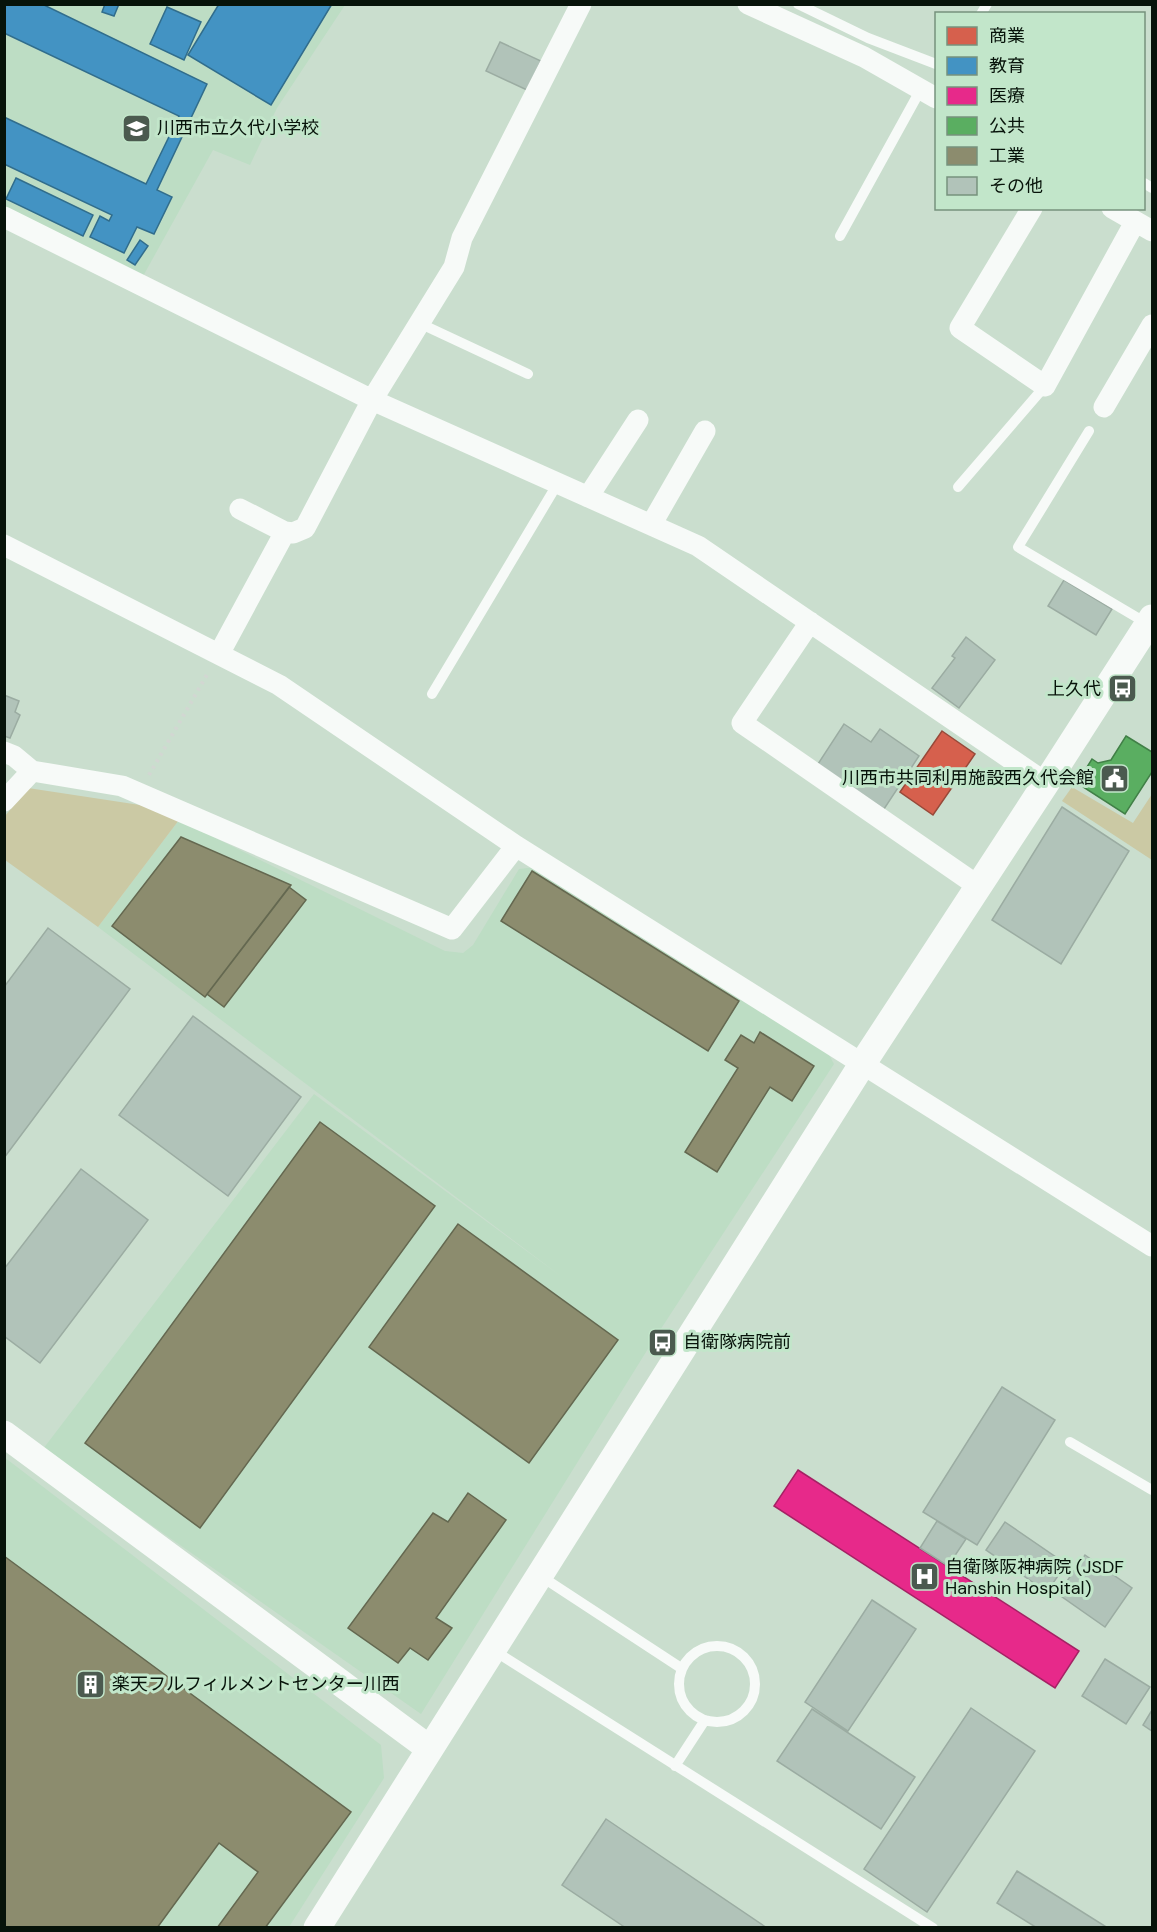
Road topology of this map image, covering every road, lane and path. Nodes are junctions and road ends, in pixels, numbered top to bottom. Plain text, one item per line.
1 (581, 4) edge
2 (748, 4) edge
3 (798, 4) edge
4 (935, 64) edge
5 (929, 94) edge
6 (1031, 210) edge
7 (1116, 210) edge
8 (4, 217) edge
9 (1144, 226) edge
10 (840, 236) dead end
11 (419, 323) junction
12 (1152, 325) edge
13 (528, 374) dead end
14 (1045, 386) junction
15 (372, 400) junction
16 (1104, 407) dead end
17 (638, 420) dead end
18 (705, 431) dead end
19 (1089, 431) dead end
20 (558, 483) junction
21 (958, 487) dead end
22 (588, 497) junction
23 (240, 508) dead end
24 (651, 525) junction
25 (285, 532) junction
26 (4, 545) edge
27 (1150, 621) edge
28 (810, 622) junction
29 (219, 654) junction
30 (432, 694) dead end
31 (4, 752) edge
32 (32, 771) junction
33 (1047, 783) junction
34 (138, 793) junction
35 (4, 801) edge
36 (516, 846) junction
37 (978, 886) junction
38 (863, 1063) junction
39 (1152, 1246) edge
40 (4, 1434) edge
41 (1070, 1442) dead end
42 (1152, 1490) edge
43 (539, 1575) junction
44 (493, 1650) junction
45 (681, 1668) junction
46 (705, 1720) junction
47 (430, 1749) junction
48 (675, 1766) junction
49 (317, 1928) edge
50 (933, 1928) edge

1 - 11 street
2 - 5 street
3 - 4 lane
5 - 10 lane
6 - 14 street
7 - 9 street
8 - 15 street
9 - 14 street
11 - 13 lane
11 - 15 street
12 - 16 street
14 - 21 lane
15 - 20 street
15 - 25 street
17 - 22 street
18 - 24 street
19 - 27 lane
20 - 22 street
20 - 30 lane
22 - 24 street
23 - 25 street
24 - 28 street
25 - 29 street
26 - 29 street
27 - 33 street
28 - 33 street
28 - 37 street
29 - 34 path
29 - 36 street
31 - 32 street
32 - 34 street
32 - 35 street
33 - 37 street
34 - 36 street
36 - 38 street
37 - 38 street
38 - 39 street
38 - 43 street
40 - 47 street
41 - 42 lane
43 - 44 street
43 - 45 lane
44 - 47 street
44 - 48 lane
45 - 46 lane
45 - 46 lane
46 - 48 lane
47 - 49 street
48 - 50 lane

